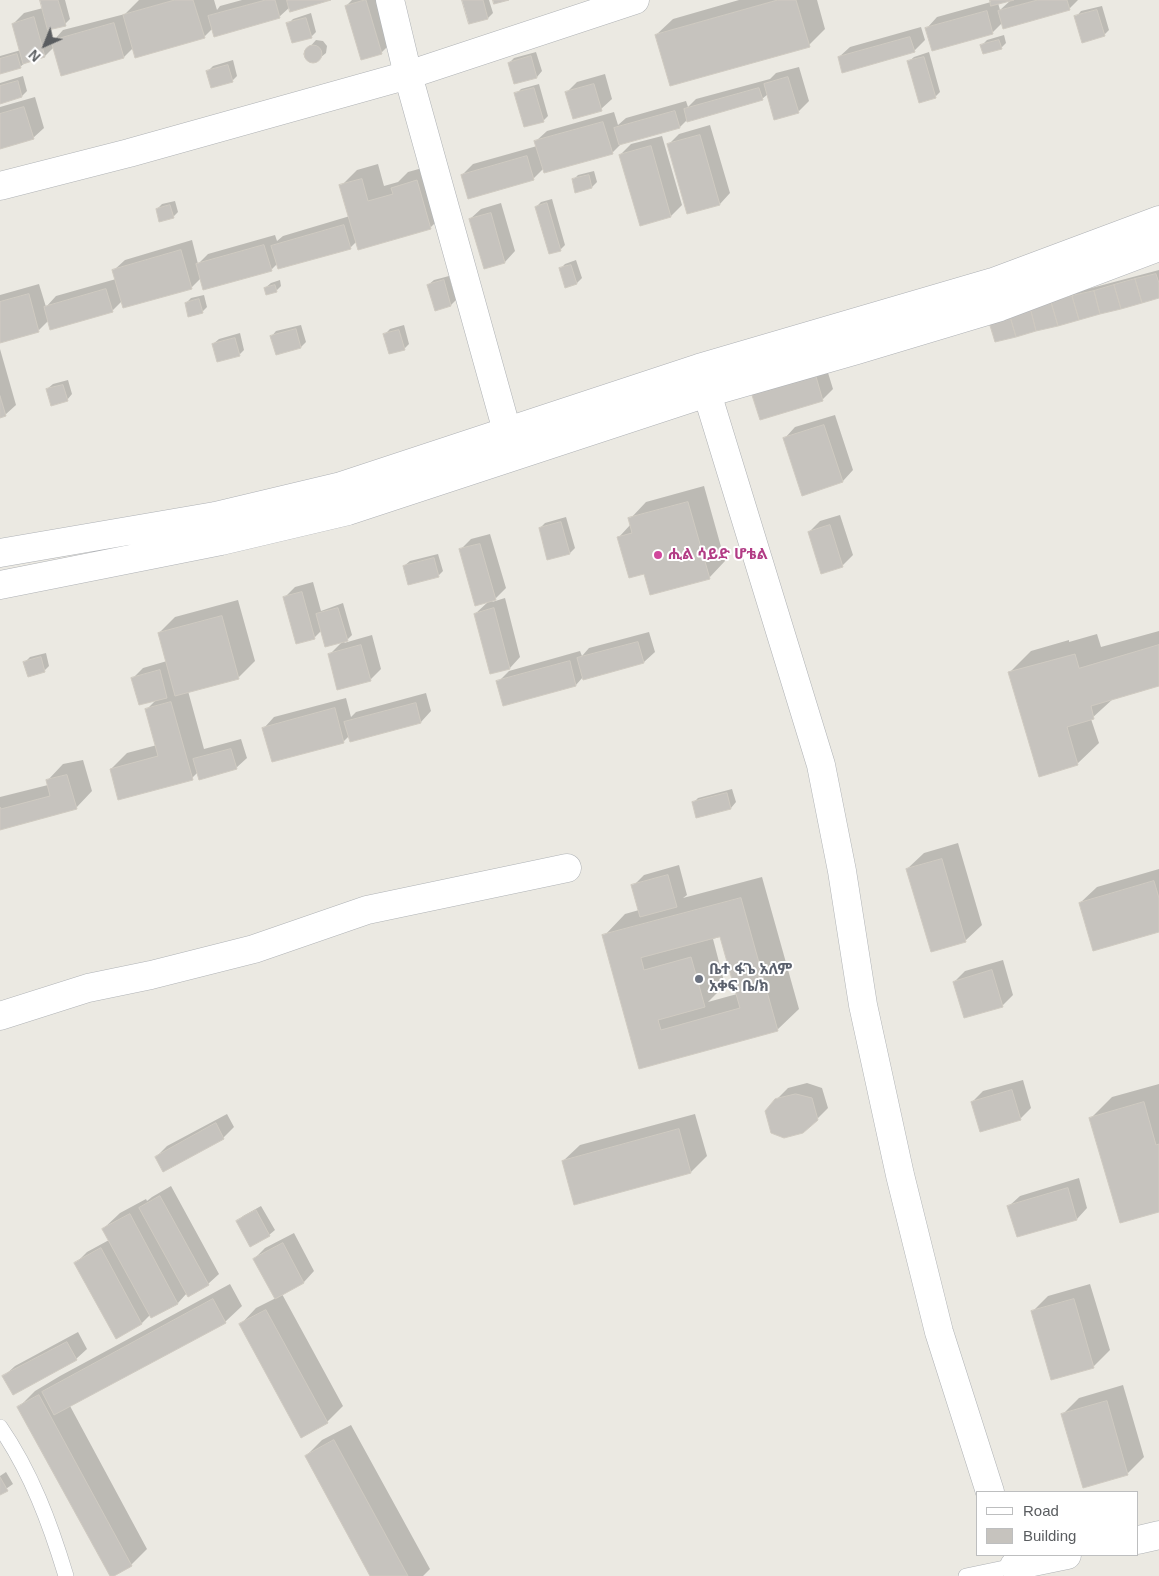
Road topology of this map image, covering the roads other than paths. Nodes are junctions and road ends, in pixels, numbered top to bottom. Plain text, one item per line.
1 (390, 0) edge
2 (636, 0) edge
3 (596, 6) edge
4 (408, 75) junction
5 (0, 186) edge
6 (1159, 220) edge
7 (1159, 247) edge
8 (707, 393) junction
9 (507, 431) junction
10 (0, 553) edge
11 (1, 582) edge
12 (567, 868) dead end
13 (0, 1016) edge
14 (0, 1427) edge
15 (990, 1491) edge
16 (1159, 1535) edge
17 (1139, 1540) edge
18 (1062, 1556) edge
19 (1014, 1566) edge
20 (66, 1576) edge
21 (966, 1576) edge

1 - 4 street
2 - 3 street
3 - 4 street
4 - 5 street
4 - 9 street
6 - 9 street
7 - 8 street
8 - 11 street
8 - 15 street
9 - 10 street
12 - 13 street
14 - 20 lane
16 - 17 street
18 - 19 street
19 - 21 lane

